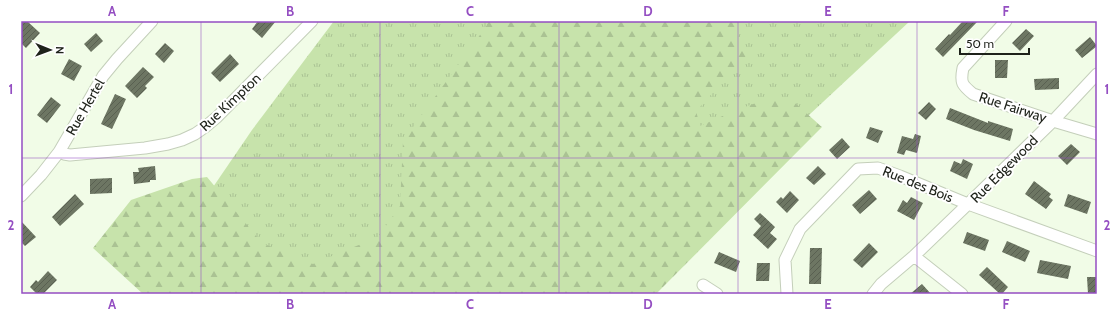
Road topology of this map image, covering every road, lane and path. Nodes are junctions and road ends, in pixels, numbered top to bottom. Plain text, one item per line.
1 (152, 21) edge
2 (312, 21) edge
3 (1006, 21) edge
4 (1097, 74) edge
5 (1053, 121) junction
6 (1097, 134) edge
7 (59, 152) junction
8 (21, 196) edge
9 (968, 204) junction
10 (1097, 251) edge
11 (914, 256) junction
12 (703, 285) dead end
13 (717, 294) edge
14 (787, 294) edge
15 (873, 294) edge
16 (962, 294) edge

1 - 7 street, Rue Hertel
2 - 7 street, Rue Kimpton
3 - 5 street, Rue Fairway
4 - 5 street, Rue Edgewood
5 - 6 street, Rue Fairway
5 - 9 street, Rue Edgewood
7 - 8 street, Rue Hertel
9 - 10 street, Rue des Bois
9 - 11 street, Rue Edgewood
9 - 14 street, Rue des Bois
11 - 15 street, Rue Edgewood
11 - 16 street
12 - 13 street

